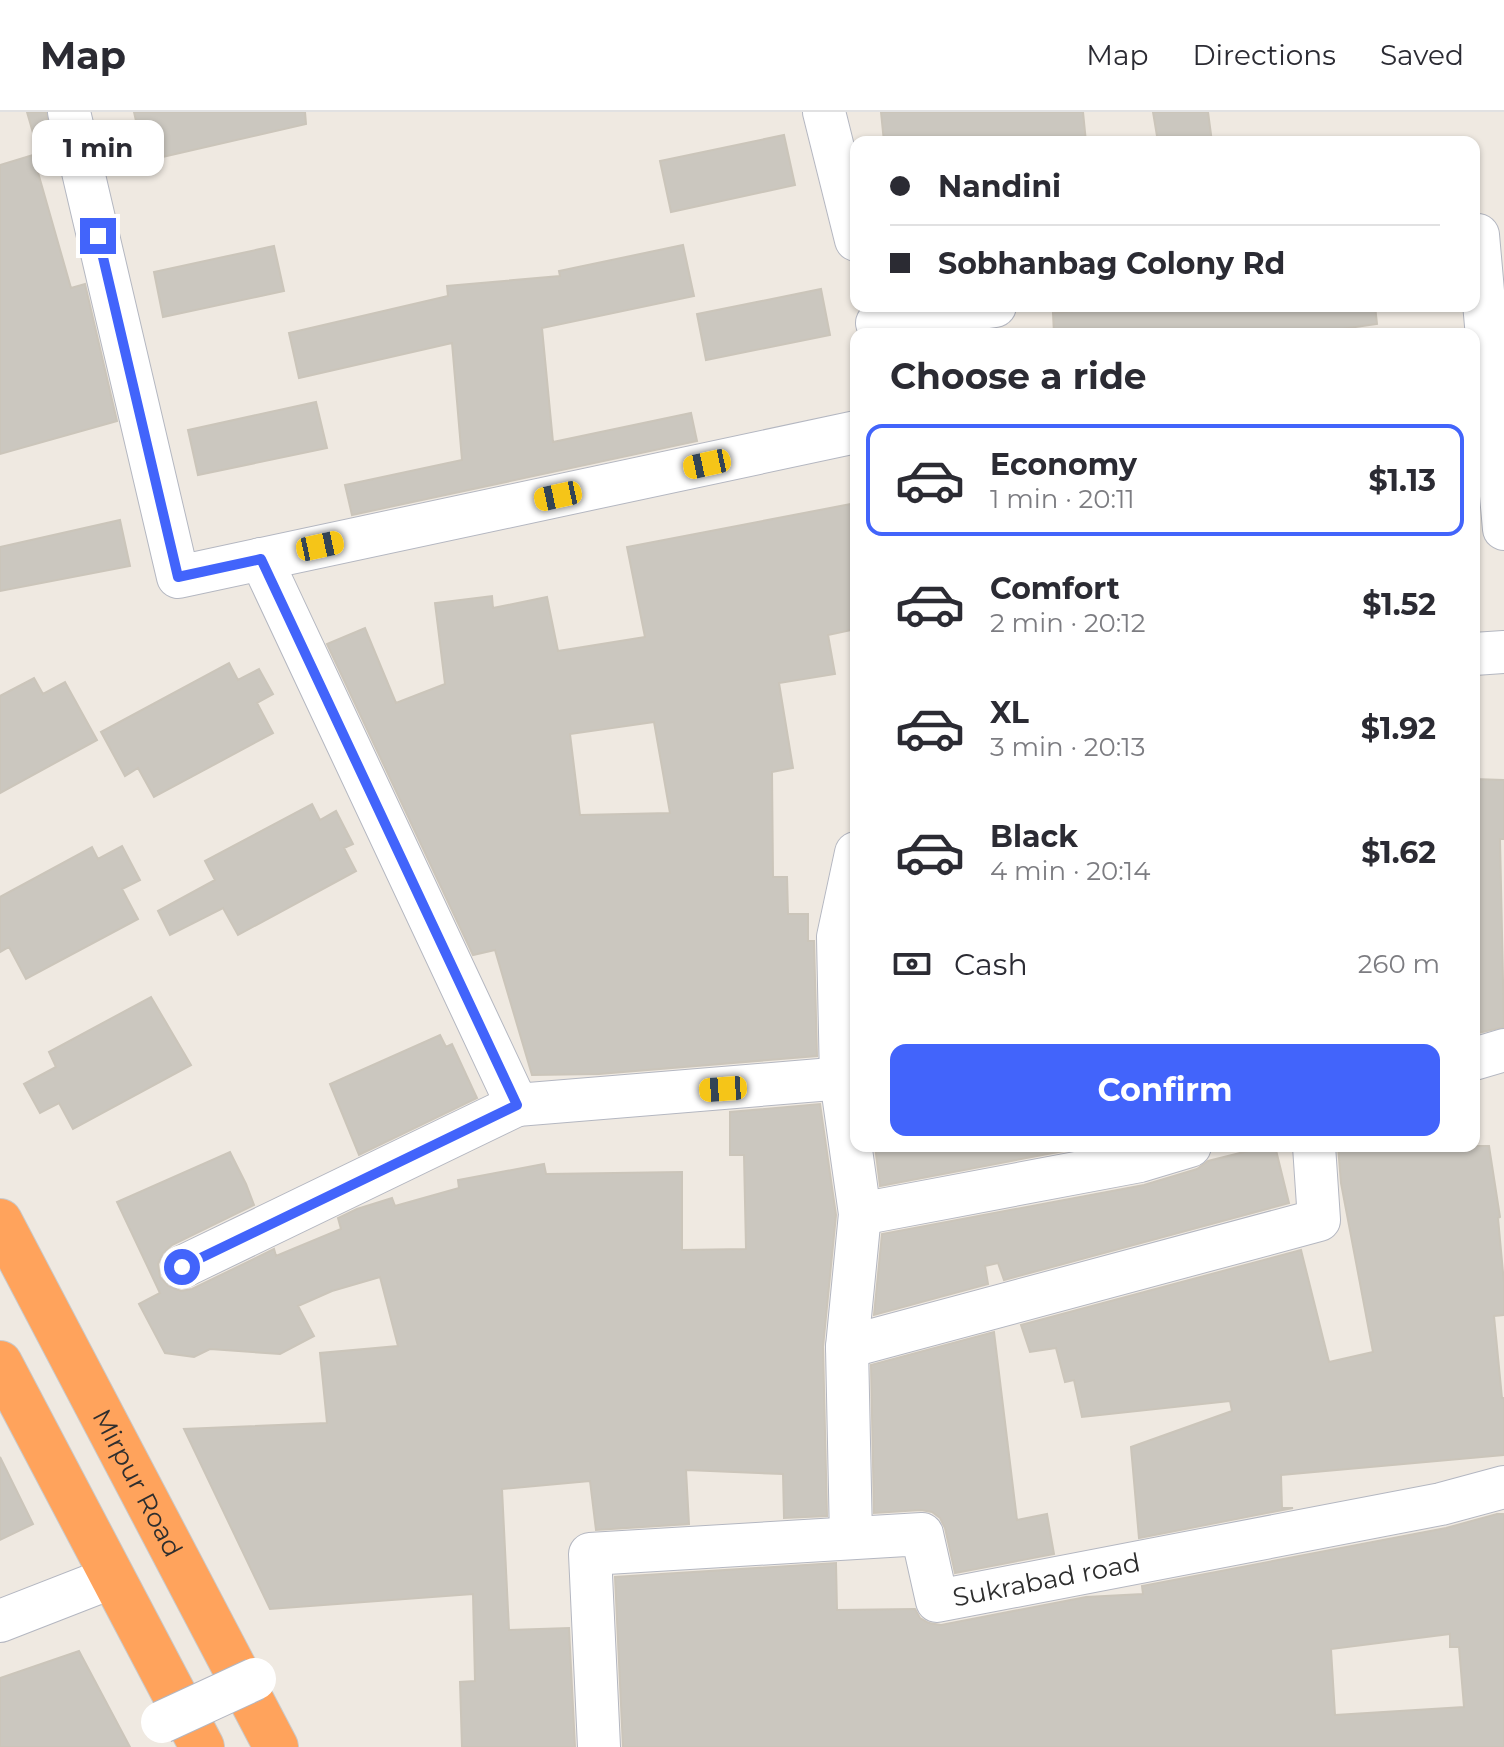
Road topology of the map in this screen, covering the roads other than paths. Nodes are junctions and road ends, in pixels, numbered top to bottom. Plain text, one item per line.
1 (69, 112) edge
2 (824, 112) edge
3 (850, 216) edge
4 (1480, 258) edge
5 (947, 312) edge
6 (876, 321) edge
7 (850, 433) edge
8 (1504, 529) edge
9 (261, 559) junction
10 (1504, 652) edge
11 (1480, 654) edge
12 (850, 881) edge
13 (1504, 1050) edge
14 (1480, 1057) edge
15 (848, 1078) edge
16 (850, 1101) edge
17 (517, 1105) junction
18 (855, 1152) edge
19 (1170, 1152) edge
20 (1314, 1152) edge
21 (860, 1214) junction
22 (0, 1221) edge
23 (182, 1267) dead end
24 (847, 1347) junction
25 (0, 1363) edge
26 (1504, 1487) edge
27 (851, 1538) junction
28 (113, 1577) junction
29 (0, 1621) edge
30 (255, 1679) dead end
31 (162, 1722) dead end
32 (202, 1747) edge
33 (276, 1747) edge
34 (599, 1747) edge

1 - 9 street
2 - 3 street
4 - 8 street
5 - 6 street
7 - 9 street
9 - 17 street
10 - 11 street
12 - 15 street
13 - 14 street
15 - 16 street
15 - 17 street
17 - 23 street
18 - 21 street
19 - 21 street
20 - 24 street
21 - 24 street
22 - 33 highway, Mirpur Road
24 - 27 street
25 - 28 highway
26 - 27 street, Sukrabad road
27 - 34 street, Sukrabad road
28 - 29 street
28 - 32 highway
30 - 31 street, bridge

